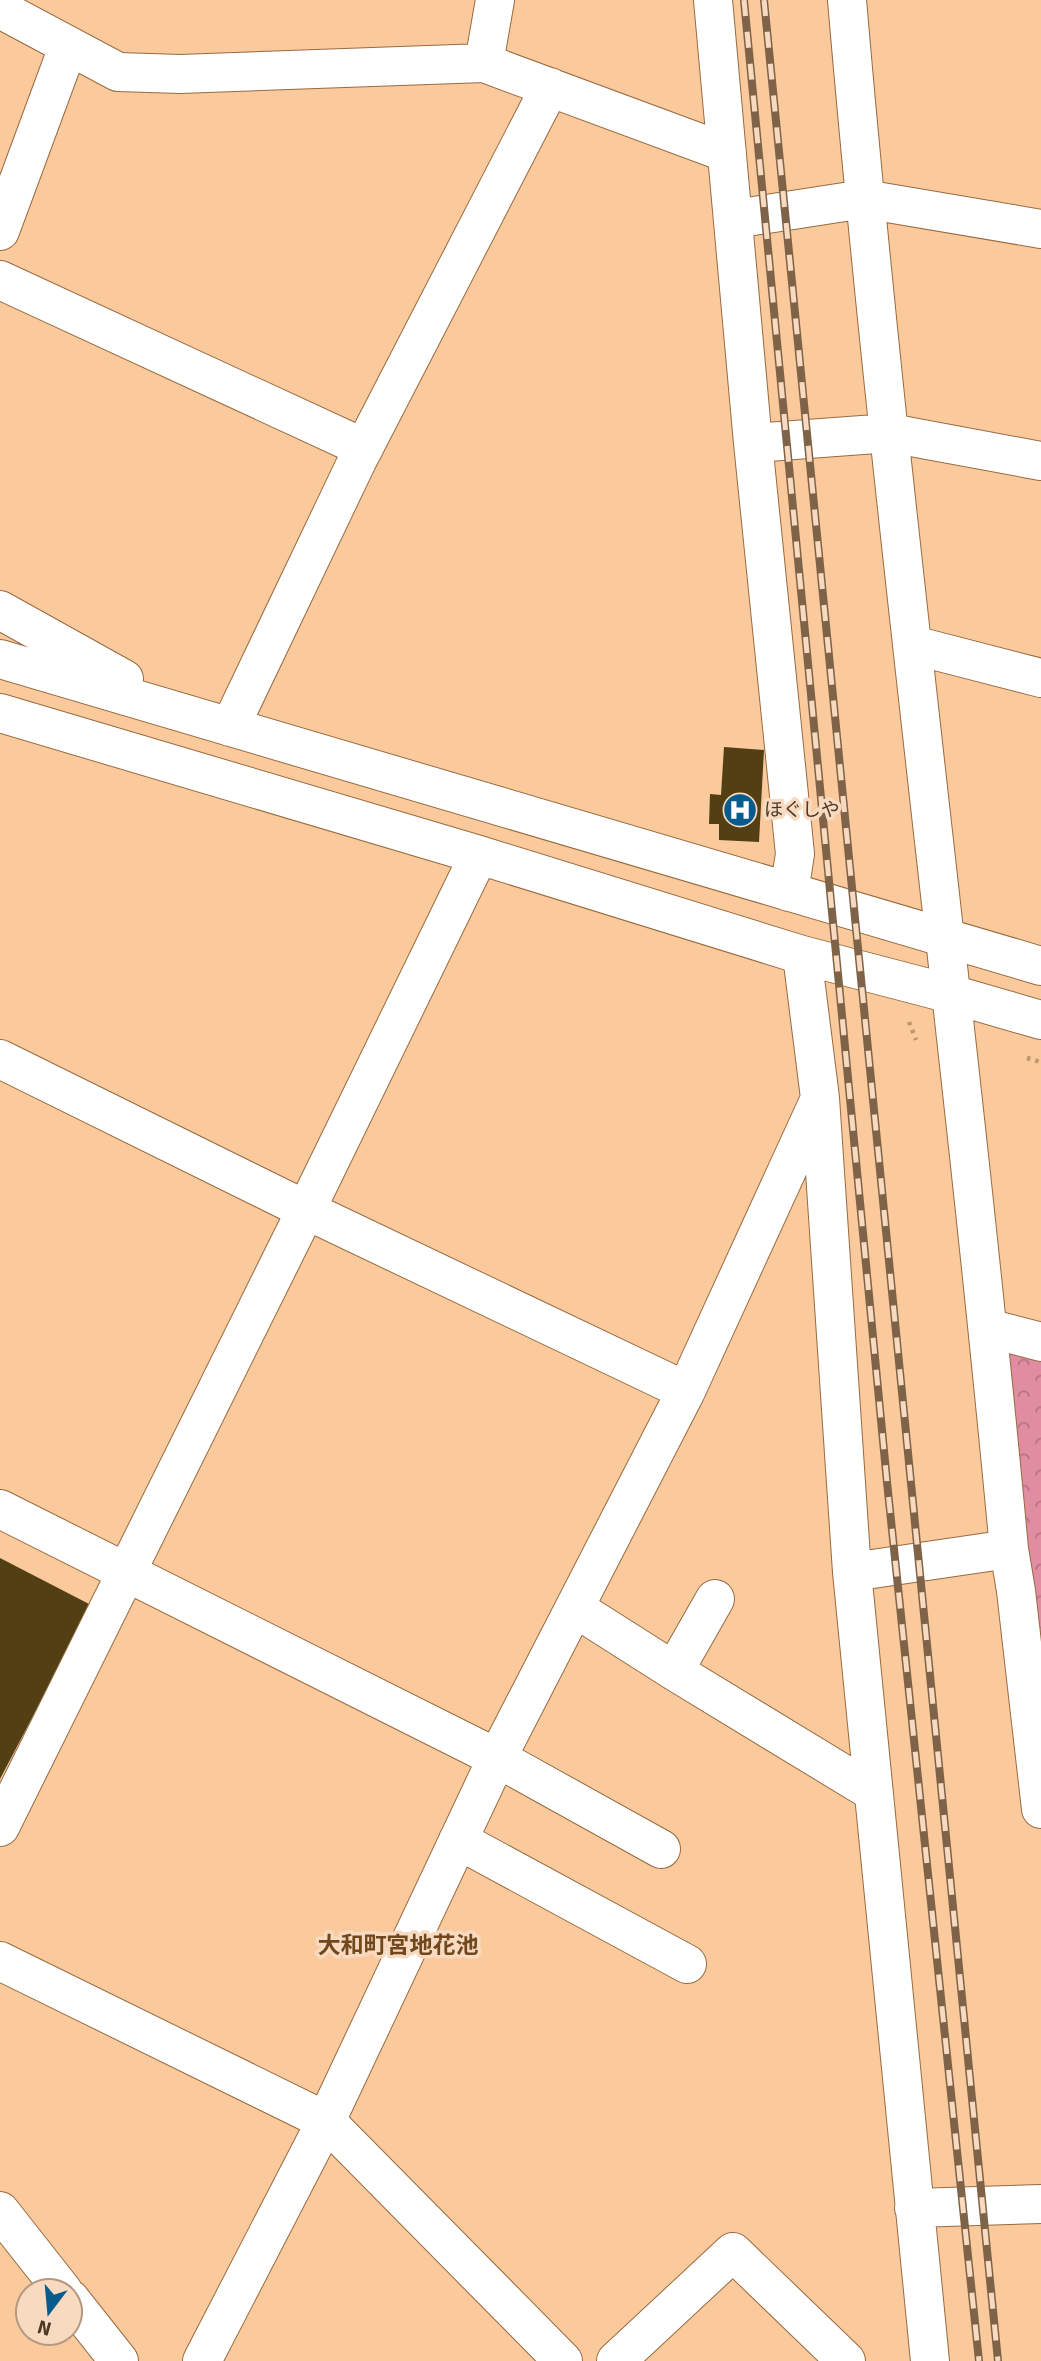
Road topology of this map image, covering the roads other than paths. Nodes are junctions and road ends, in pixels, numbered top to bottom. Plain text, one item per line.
1 (495, 0) edge
2 (713, 0) edge
3 (847, 0) edge
4 (0, 9) edge
5 (68, 47) junction
6 (484, 63) junction
7 (550, 87) junction
8 (727, 153) junction
9 (864, 199) junction
10 (733, 219) junction
11 (1041, 229) edge
12 (0, 231) edge
13 (0, 281) edge
14 (890, 433) junction
15 (753, 443) junction
16 (364, 448) junction
17 (1041, 461) edge
18 (0, 610) edge
19 (913, 645) junction
20 (0, 659) edge
21 (1041, 677) edge
22 (184, 712) junction
23 (0, 713) edge
24 (230, 727) junction
25 (479, 855) junction
26 (789, 892) junction
27 (946, 938) junction
28 (802, 955) junction
29 (1041, 966) edge
30 (951, 993) junction
31 (1041, 1020) edge
32 (0, 1059) edge
33 (820, 1098) junction
34 (306, 1210) junction
35 (988, 1328) junction
36 (1041, 1342) edge
37 (686, 1391) junction
38 (0, 1509) edge
39 (1009, 1549) junction
40 (852, 1572) junction
41 (127, 1573) junction
42 (715, 1599) dead end
43 (575, 1608) junction
44 (674, 1671) junction
45 (496, 1758) junction
46 (873, 1792) junction
47 (1041, 1809) edge
48 (0, 1827) edge
49 (458, 1840) junction
50 (661, 1849) dead end
51 (0, 1961) edge
52 (687, 1964) dead end
53 (326, 2121) junction
54 (1041, 2204) edge
55 (914, 2208) junction
56 (0, 2211) edge
57 (52, 2277) edge
58 (84, 2317) edge
59 (923, 2354) edge
60 (119, 2361) edge
61 (202, 2361) edge
62 (563, 2361) edge
63 (616, 2361) edge
64 (846, 2361) edge

1 - 6 street
2 - 8 street
3 - 9 street
4 - 5 street
5 - 6 street
5 - 12 street
6 - 7 street
7 - 8 street
7 - 16 street
8 - 10 street
9 - 10 street
9 - 11 street
9 - 14 street
10 - 15 street
13 - 16 street
14 - 15 street
14 - 17 street
14 - 19 street
15 - 26 street
16 - 24 street
18 - 22 street
19 - 21 street
19 - 27 street
20 - 22 street
22 - 24 street
23 - 25 street
24 - 26 street
25 - 28 street
25 - 34 street
26 - 27 street
27 - 29 street
27 - 30 street
28 - 30 street
28 - 33 street
30 - 31 street
30 - 35 street
32 - 34 street
33 - 37 street
33 - 40 street
34 - 37 street
34 - 41 street
35 - 36 street
35 - 39 street
37 - 43 street
38 - 41 street
39 - 40 street
39 - 47 street
40 - 46 street
41 - 45 street
41 - 48 street
42 - 44 street
43 - 44 street
43 - 45 street
44 - 46 street
45 - 49 street
45 - 50 street
46 - 55 street
49 - 52 street
49 - 53 street
51 - 53 street
53 - 61 street
53 - 62 street
54 - 55 street
55 - 59 street
56 - 57 street
58 - 60 street
63 - 64 street

